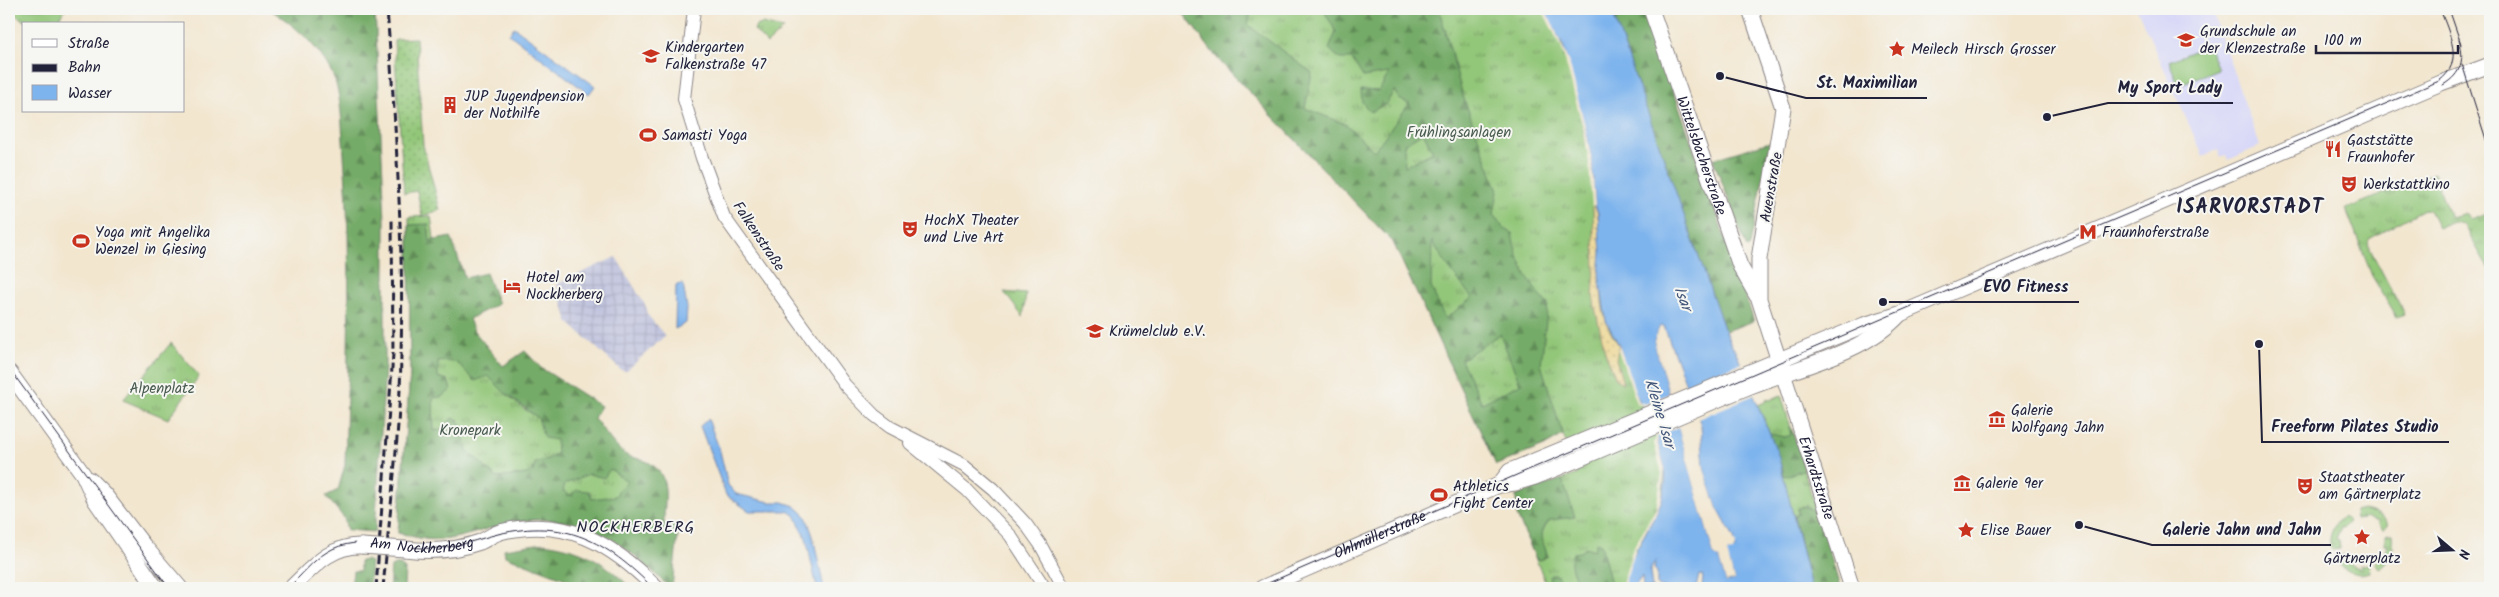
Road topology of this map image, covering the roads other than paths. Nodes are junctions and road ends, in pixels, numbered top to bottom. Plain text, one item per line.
1 (694, 9) edge
2 (1651, 9) edge
3 (1750, 9) edge
4 (2490, 66) edge
5 (1759, 299) junction
6 (1782, 367) junction
7 (9, 372) edge
8 (1748, 379) junction
9 (903, 436) junction
10 (83, 474) junction
11 (1499, 485) junction
12 (482, 541) junction
13 (156, 588) edge
14 (180, 588) edge
15 (291, 588) edge
16 (642, 588) edge
17 (656, 588) edge
18 (1045, 588) edge
19 (1064, 588) edge
20 (1262, 588) edge
21 (1852, 588) edge

1 - 9 street, Falkenstraße
2 - 5 main road, Wittelsbacherstraße
3 - 5 main road, Auenstraße
4 - 6 main road
5 - 6 main road, Auenstraße
6 - 8 main road
6 - 21 main road, Erhardtstraße
7 - 10 main road
8 - 11 main road
8 - 11 main road
9 - 18 street, Falkenstraße
9 - 19 street, Falkenstraße
10 - 13 main road
10 - 14 main road
11 - 20 main road, Ohlmüllerstraße
12 - 15 main road, Am Nockherberg, bridge
12 - 16 main road, Am Nockherberg
12 - 17 main road, Am Nockherberg

